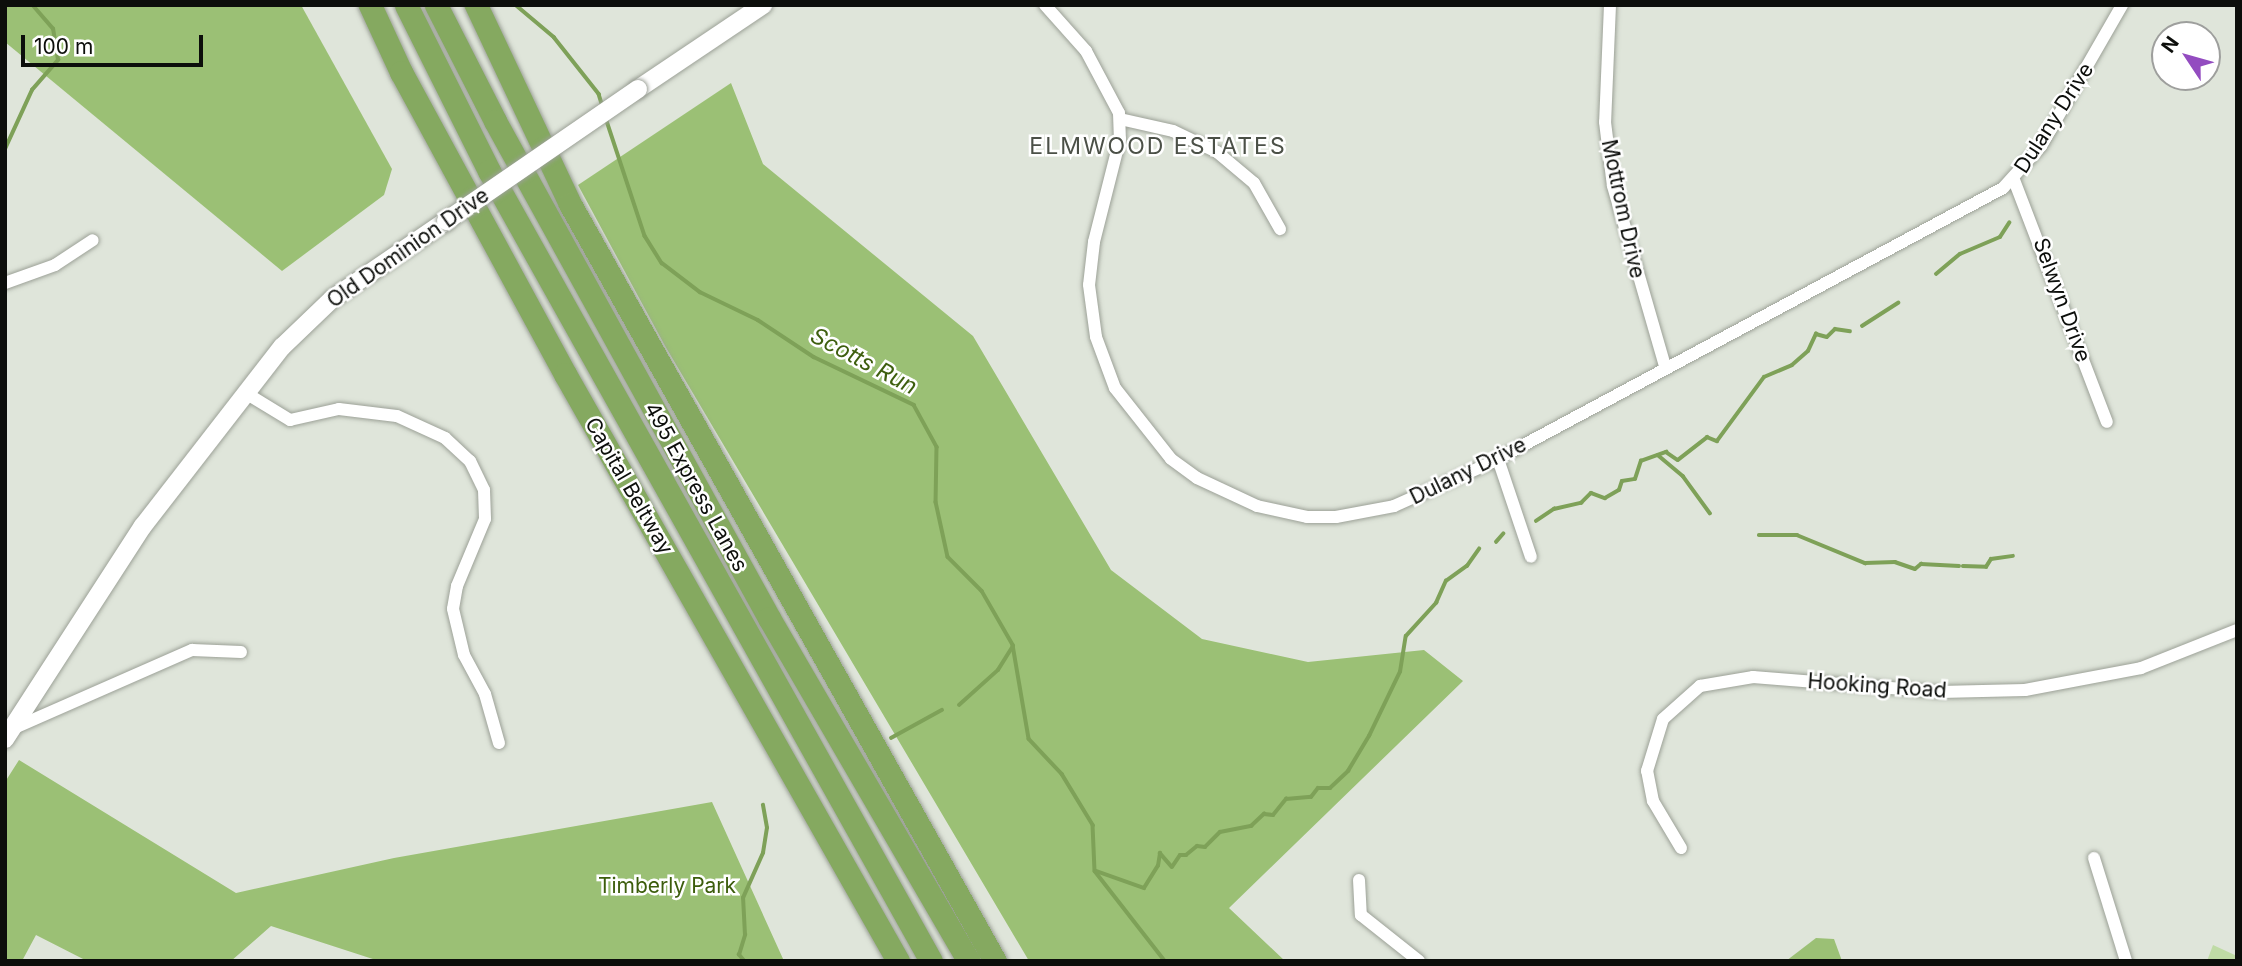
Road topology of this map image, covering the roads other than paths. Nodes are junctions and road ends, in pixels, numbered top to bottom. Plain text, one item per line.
1 (407, 5) edge
2 (436, 5) edge
3 (476, 5) edge
4 (763, 5) edge
5 (1045, 5) edge
6 (1610, 5) edge
7 (2122, 5) edge
8 (374, 14) edge
9 (1120, 119) junction
10 (2014, 180) junction
11 (1280, 229) dead end
12 (93, 240) dead end
13 (5, 283) edge
14 (1665, 366) junction
15 (244, 393) junction
16 (2107, 422) dead end
17 (1498, 459) junction
18 (1531, 557) dead end
19 (2237, 630) edge
20 (241, 652) dead end
21 (9, 734) edge
22 (499, 743) dead end
23 (1681, 848) dead end
24 (2094, 858) dead end
25 (1359, 880) dead end
26 (898, 961) edge
27 (930, 961) edge
28 (969, 961) edge
29 (995, 961) edge
30 (1419, 961) edge
31 (2126, 961) edge

1 - 27 highway, 495 Express Lanes
2 - 28 highway, 495 Express Lanes
3 - 29 highway
4 - 15 main road, Old Dominion Drive, bridge
5 - 9 street
6 - 14 street, Mottrom Drive
7 - 10 street, Dulany Drive
8 - 26 highway, Capital Beltway
9 - 11 street
9 - 17 street, Dulany Drive
10 - 14 street, Dulany Drive
10 - 16 street, Selwyn Drive
12 - 13 street
14 - 17 street, Dulany Drive
15 - 21 main road, Old Dominion Drive
15 - 22 street
17 - 18 street
19 - 23 street, Hooking Road
20 - 21 street
24 - 31 street
25 - 30 street

